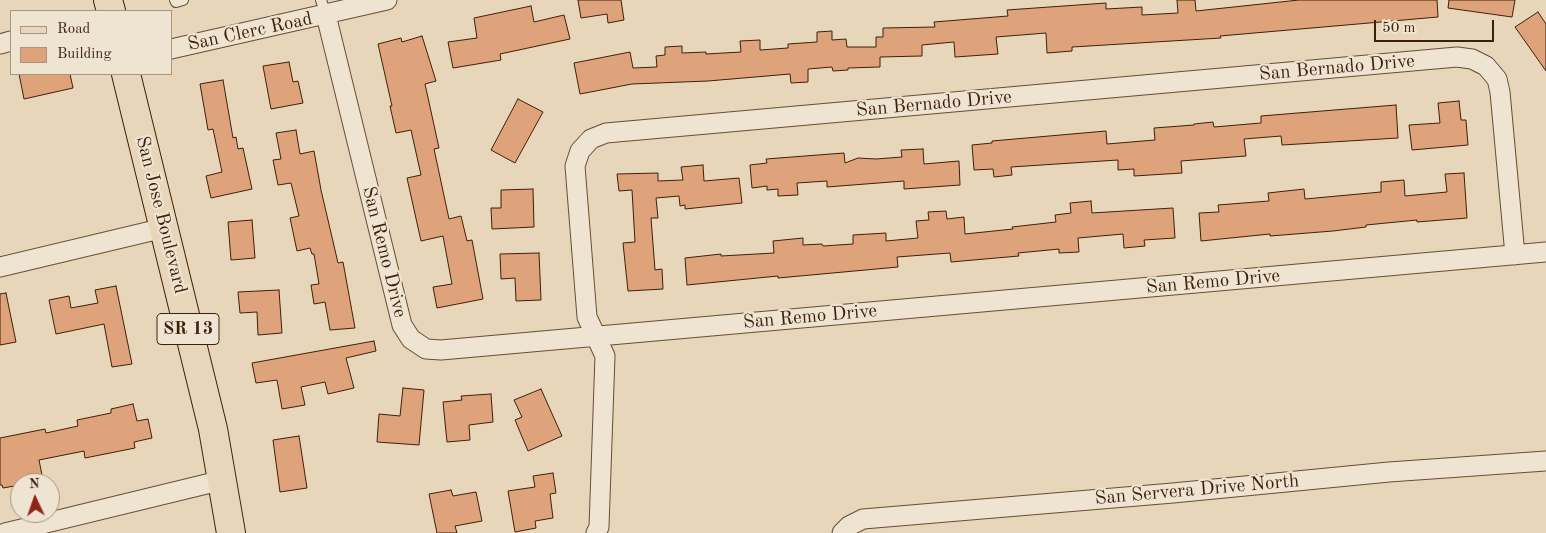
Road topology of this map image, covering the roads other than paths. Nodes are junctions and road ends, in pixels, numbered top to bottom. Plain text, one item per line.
1 (175, 0) edge
2 (183, 0) edge
3 (387, 0) edge
4 (324, 8) edge
5 (172, 49) edge
6 (126, 75) edge
7 (164, 228) junction
8 (1546, 252) edge
9 (1515, 255) junction
10 (0, 267) edge
11 (597, 336) junction
12 (1546, 460) edge
13 (223, 480) junction
14 (846, 529) edge
15 (5, 533) edge
16 (231, 533) edge
17 (596, 533) edge

1 - 2 lane
3 - 4 street, San Clerc Road
4 - 5 street, San Clerc Road
4 - 11 street, San Remo Drive
6 - 7 main road, San Jose Boulevard / SR 13
7 - 10 street
7 - 13 main road, San Jose Boulevard / SR 13
8 - 9 street, San Remo Drive
9 - 11 street, San Remo Drive
9 - 11 street, San Bernado Drive
11 - 17 street, San Bernado Drive
12 - 14 street, San Servera Drive North
13 - 15 street
13 - 16 main road, San Jose Boulevard / SR 13

